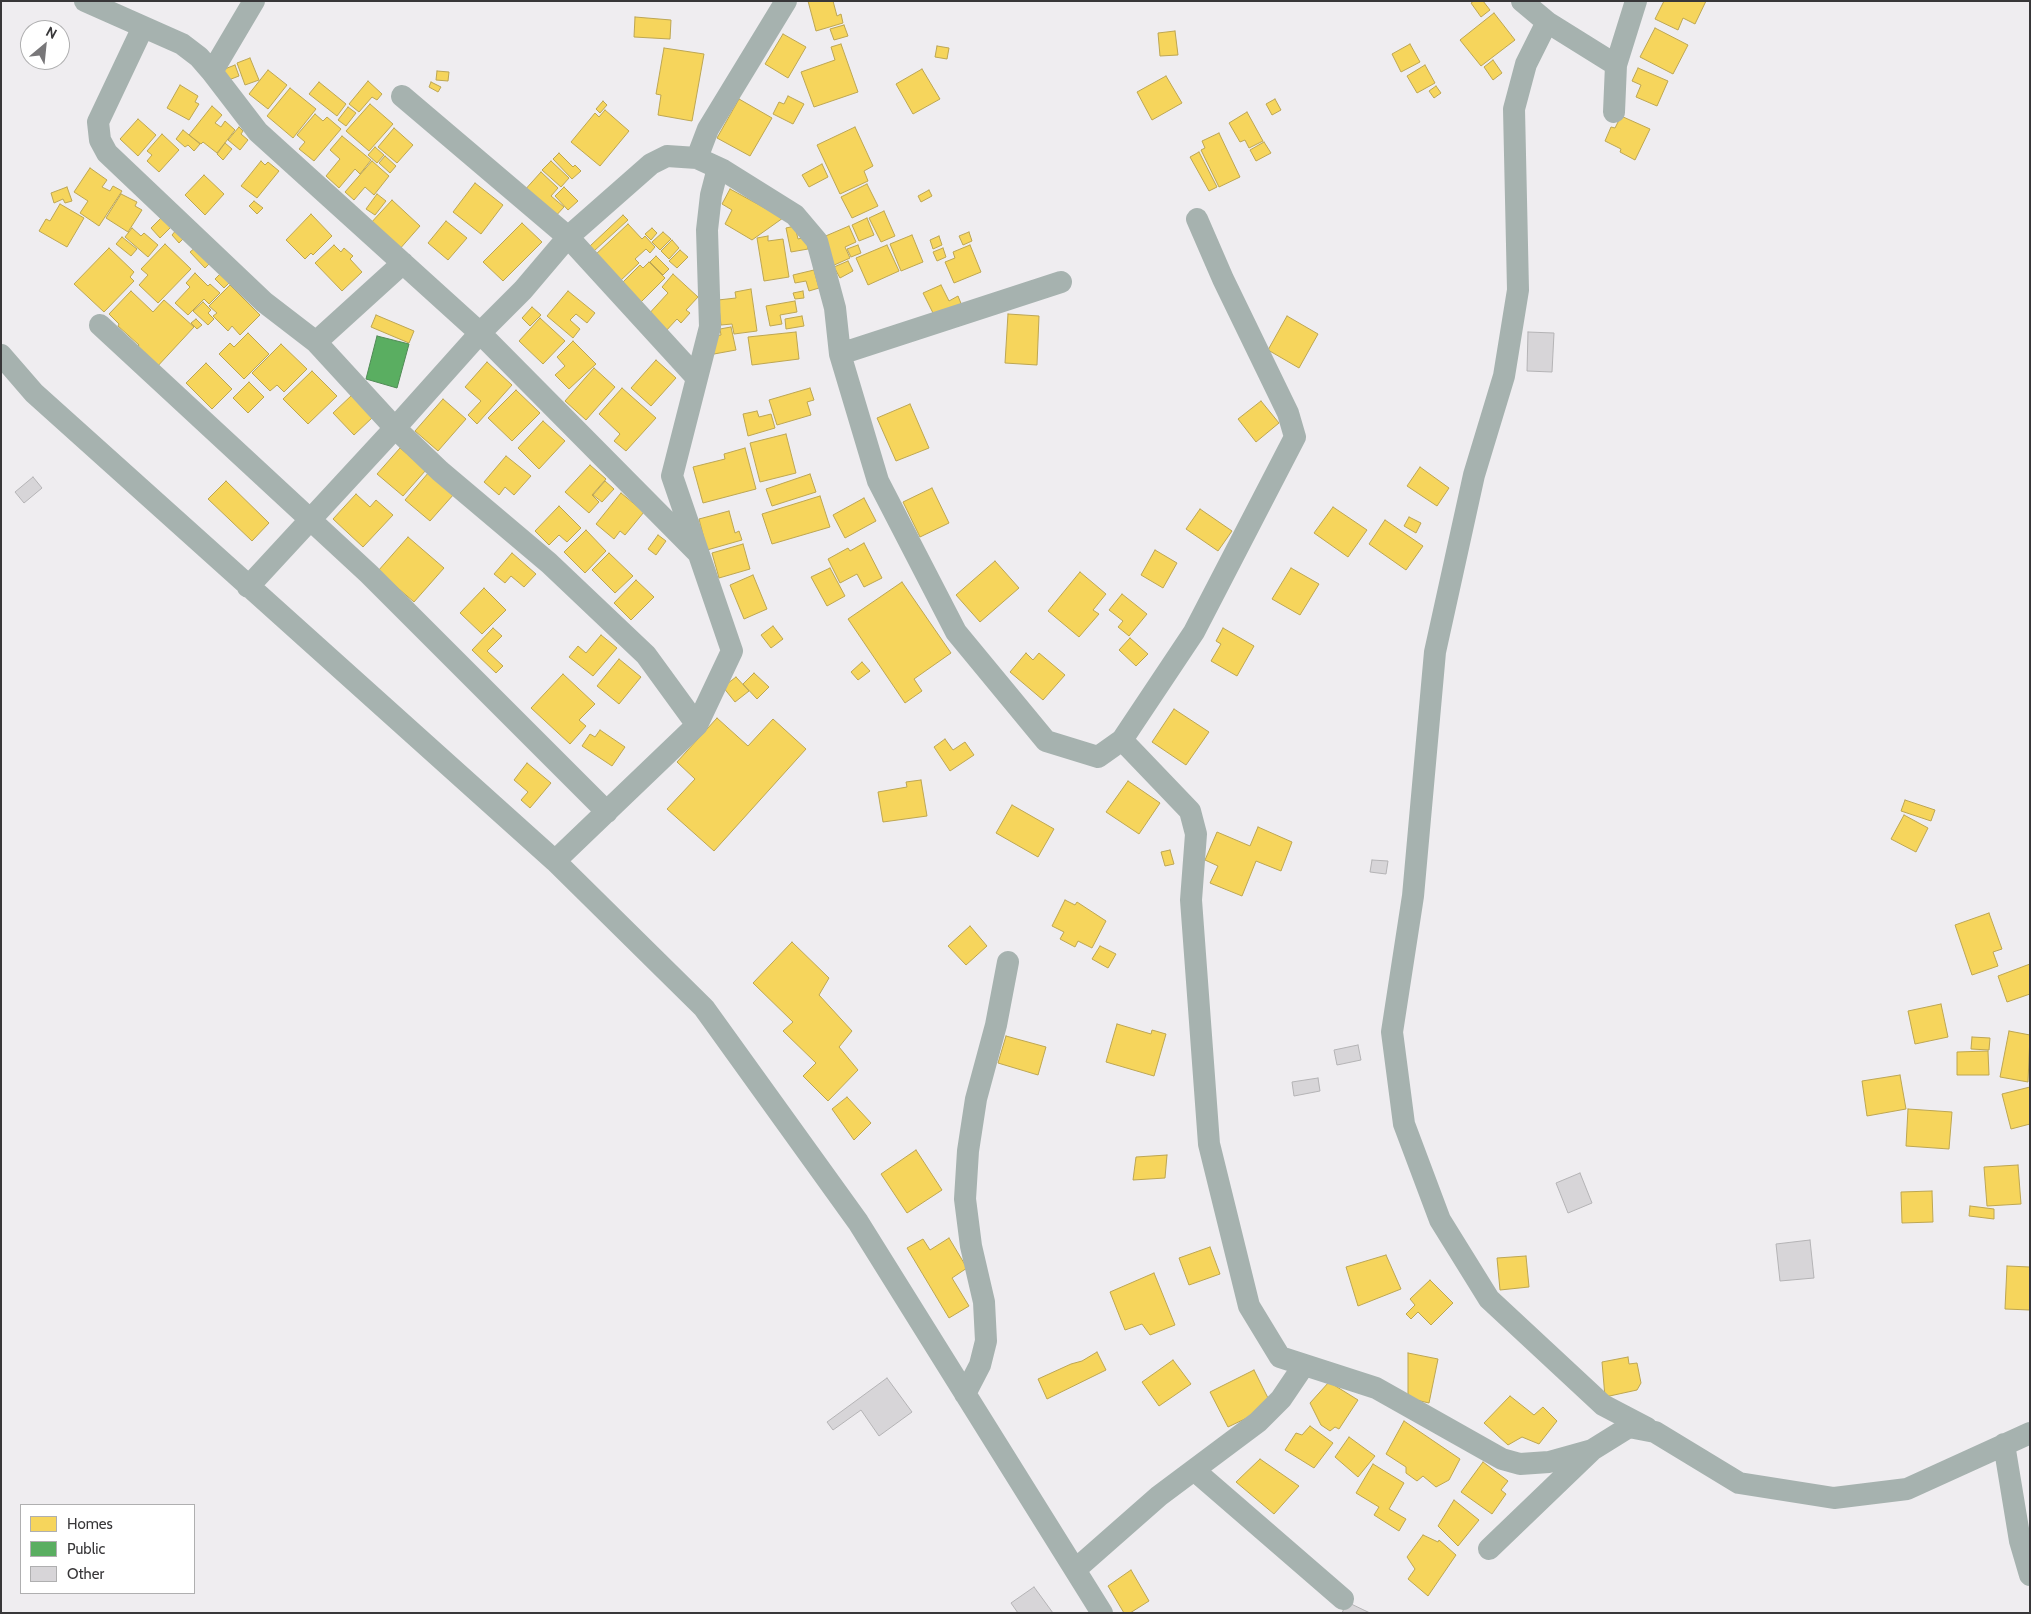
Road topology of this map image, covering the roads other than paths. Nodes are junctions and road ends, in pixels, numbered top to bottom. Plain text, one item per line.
1 (85, 1) edge
2 (254, 1) edge
3 (786, 1) edge
4 (1522, 1) edge
5 (1636, 1) edge
6 (1546, 22) junction
7 (143, 27) junction
8 (1616, 64) junction
9 (212, 72) junction
10 (402, 96) dead end
11 (1614, 112) dead end
12 (697, 158) junction
13 (718, 168) junction
14 (1197, 219) dead end
15 (568, 237) junction
16 (403, 263) junction
17 (1061, 282) dead end
18 (100, 326) dead end
19 (480, 333) junction
20 (316, 342) junction
21 (840, 354) junction
22 (1, 355) edge
23 (697, 378) junction
24 (395, 428) junction
25 (309, 521) junction
26 (698, 552) junction
27 (248, 587) junction
28 (697, 725) junction
29 (1122, 740) junction
30 (607, 812) junction
31 (555, 861) junction
32 (1008, 962) dead end
33 (1304, 1364) junction
34 (965, 1394) junction
35 (1654, 1432) junction
36 (2030, 1433) edge
37 (2004, 1444) junction
38 (1592, 1450) junction
39 (1194, 1470) junction
40 (1489, 1549) dead end
41 (1076, 1569) junction
42 (2030, 1575) edge
43 (1343, 1599) dead end
44 (1102, 1613) edge

1 - 7 street
2 - 9 street
3 - 12 street
4 - 6 street
5 - 8 street
6 - 8 street
6 - 35 street
7 - 9 street
7 - 20 street
8 - 11 street
9 - 16 street
10 - 15 street
12 - 13 street
12 - 15 street
13 - 21 street
13 - 23 street
14 - 29 street
15 - 19 street
15 - 23 street
16 - 19 street
16 - 20 street
17 - 21 street
18 - 25 street
19 - 24 street
19 - 26 street
20 - 24 street
21 - 29 street
22 - 27 street
23 - 26 street
24 - 25 street
24 - 28 street
25 - 27 street
25 - 30 street
26 - 28 street
27 - 31 street
28 - 30 street
29 - 33 street
30 - 31 street
31 - 34 street
32 - 34 street
33 - 38 street
33 - 39 street
34 - 41 street
35 - 37 street
35 - 38 street
36 - 37 street
37 - 42 street
38 - 40 street
39 - 41 street
39 - 43 street
41 - 44 street

